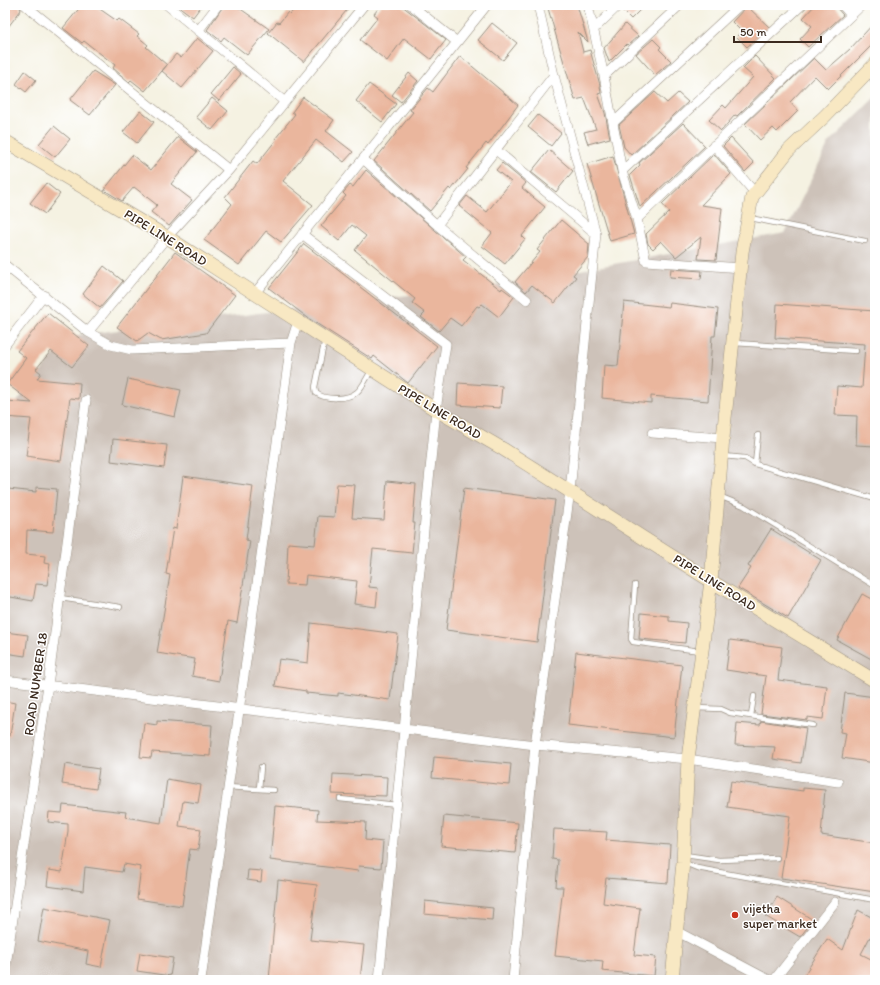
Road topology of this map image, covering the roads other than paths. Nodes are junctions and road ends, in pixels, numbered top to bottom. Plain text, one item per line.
1 (25, 5) edge
2 (166, 5) edge
3 (218, 5) edge
4 (364, 5) edge
5 (411, 5) edge
6 (487, 5) edge
7 (538, 5) edge
8 (588, 5) edge
9 (619, 5) edge
10 (680, 5) edge
11 (740, 5) edge
12 (802, 5) edge
13 (842, 5) edge
14 (862, 5) edge
15 (851, 15) junction
16 (594, 29) junction
17 (198, 31) junction
18 (457, 42) junction
19 (872, 67) edge
20 (554, 75) junction
21 (604, 76) junction
22 (875, 84) edge
23 (285, 102) junction
24 (613, 123) junction
25 (5, 141) edge
26 (714, 145) junction
27 (496, 150) junction
28 (363, 159) junction
29 (229, 170) junction
30 (622, 171) junction
31 (755, 192) junction
32 (748, 217) junction
33 (637, 219) junction
34 (437, 225) junction
35 (302, 234) junction
36 (596, 234) junction
37 (167, 237) junction
38 (865, 242) dead end
39 (5, 265) edge
40 (741, 268) junction
41 (255, 293) junction
42 (44, 295) junction
43 (527, 300) dead end
44 (298, 321) junction
45 (88, 332) junction
46 (325, 338) junction
47 (291, 343) junction
48 (733, 343) junction
49 (5, 346) edge
50 (856, 351) dead end
51 (372, 369) junction
52 (86, 400) dead end
53 (436, 410) junction
54 (652, 433) dead end
55 (758, 435) dead end
56 (723, 438) junction
57 (721, 456) junction
58 (754, 464) junction
59 (570, 491) junction
60 (718, 495) junction
61 (875, 499) edge
62 (711, 581) junction
63 (635, 585) dead end
64 (875, 586) edge
65 (60, 598) junction
66 (120, 607) dead end
67 (702, 652) junction
68 (5, 680) edge
69 (875, 681) edge
70 (48, 685) junction
71 (754, 696) dead end
72 (238, 708) junction
73 (694, 708) junction
74 (751, 716) junction
75 (813, 725) dead end
76 (405, 729) junction
77 (535, 744) junction
78 (688, 759) junction
79 (261, 767) dead end
80 (838, 782) dead end
81 (227, 787) junction
82 (259, 789) junction
83 (274, 790) dead end
84 (340, 799) dead end
85 (397, 805) junction
86 (683, 858) junction
87 (777, 858) dead end
88 (875, 900) edge
89 (835, 902) dead end
90 (676, 931) junction
91 (5, 972) edge
92 (200, 980) edge
93 (379, 980) edge
94 (513, 980) edge
95 (672, 980) edge
96 (769, 980) edge
97 (774, 980) edge

1 - 29 street
2 - 17 street
3 - 17 street
4 - 23 street
5 - 18 street
6 - 18 street
7 - 20 street
8 - 16 street
9 - 16 street
10 - 21 street
11 - 24 street
12 - 30 street
13 - 15 street
14 - 15 street
15 - 26 street
16 - 21 street
17 - 23 street
18 - 28 street
19 - 22 lane
19 - 31 street
20 - 27 street
20 - 36 street
21 - 24 street
23 - 29 street
24 - 30 street
25 - 37 street, PIPE LINE ROAD
26 - 31 street
26 - 33 street
27 - 34 street
27 - 36 street
28 - 34 street
28 - 35 street
29 - 37 street
30 - 33 street
31 - 32 street
32 - 38 lane
32 - 40 street
33 - 40 street
34 - 43 street
35 - 41 street
35 - 53 street
36 - 59 street
37 - 41 street, PIPE LINE ROAD
37 - 45 street
39 - 42 street
40 - 48 street
41 - 44 street, PIPE LINE ROAD
42 - 45 street
42 - 49 street
44 - 46 street, PIPE LINE ROAD
44 - 47 street
45 - 47 street
46 - 51 street, PIPE LINE ROAD
46 - 51 lane
47 - 72 street
48 - 50 lane
48 - 56 street
51 - 53 street, PIPE LINE ROAD
52 - 65 street, ROAD NUMBER 18
53 - 59 street, PIPE LINE ROAD
53 - 76 street
54 - 56 street
55 - 58 lane
56 - 57 street
57 - 58 lane
57 - 60 street
58 - 61 lane
59 - 62 street, PIPE LINE ROAD
59 - 77 street
60 - 62 street
60 - 64 lane
62 - 67 street
62 - 69 street, PIPE LINE ROAD
63 - 67 lane
65 - 66 lane
65 - 70 street, ROAD NUMBER 18
67 - 73 street
68 - 70 street
70 - 72 street
70 - 91 street, ROAD NUMBER 18
71 - 74 lane
72 - 76 street
72 - 81 street
73 - 74 lane
73 - 78 street
74 - 75 lane
76 - 77 street
76 - 85 street
77 - 78 street
77 - 94 street
78 - 80 street
78 - 86 street
79 - 82 lane
81 - 82 lane
81 - 92 street
82 - 83 lane
84 - 85 lane
85 - 93 street
86 - 87 lane
86 - 88 lane
86 - 90 street
89 - 97 street
90 - 95 street
90 - 96 street

